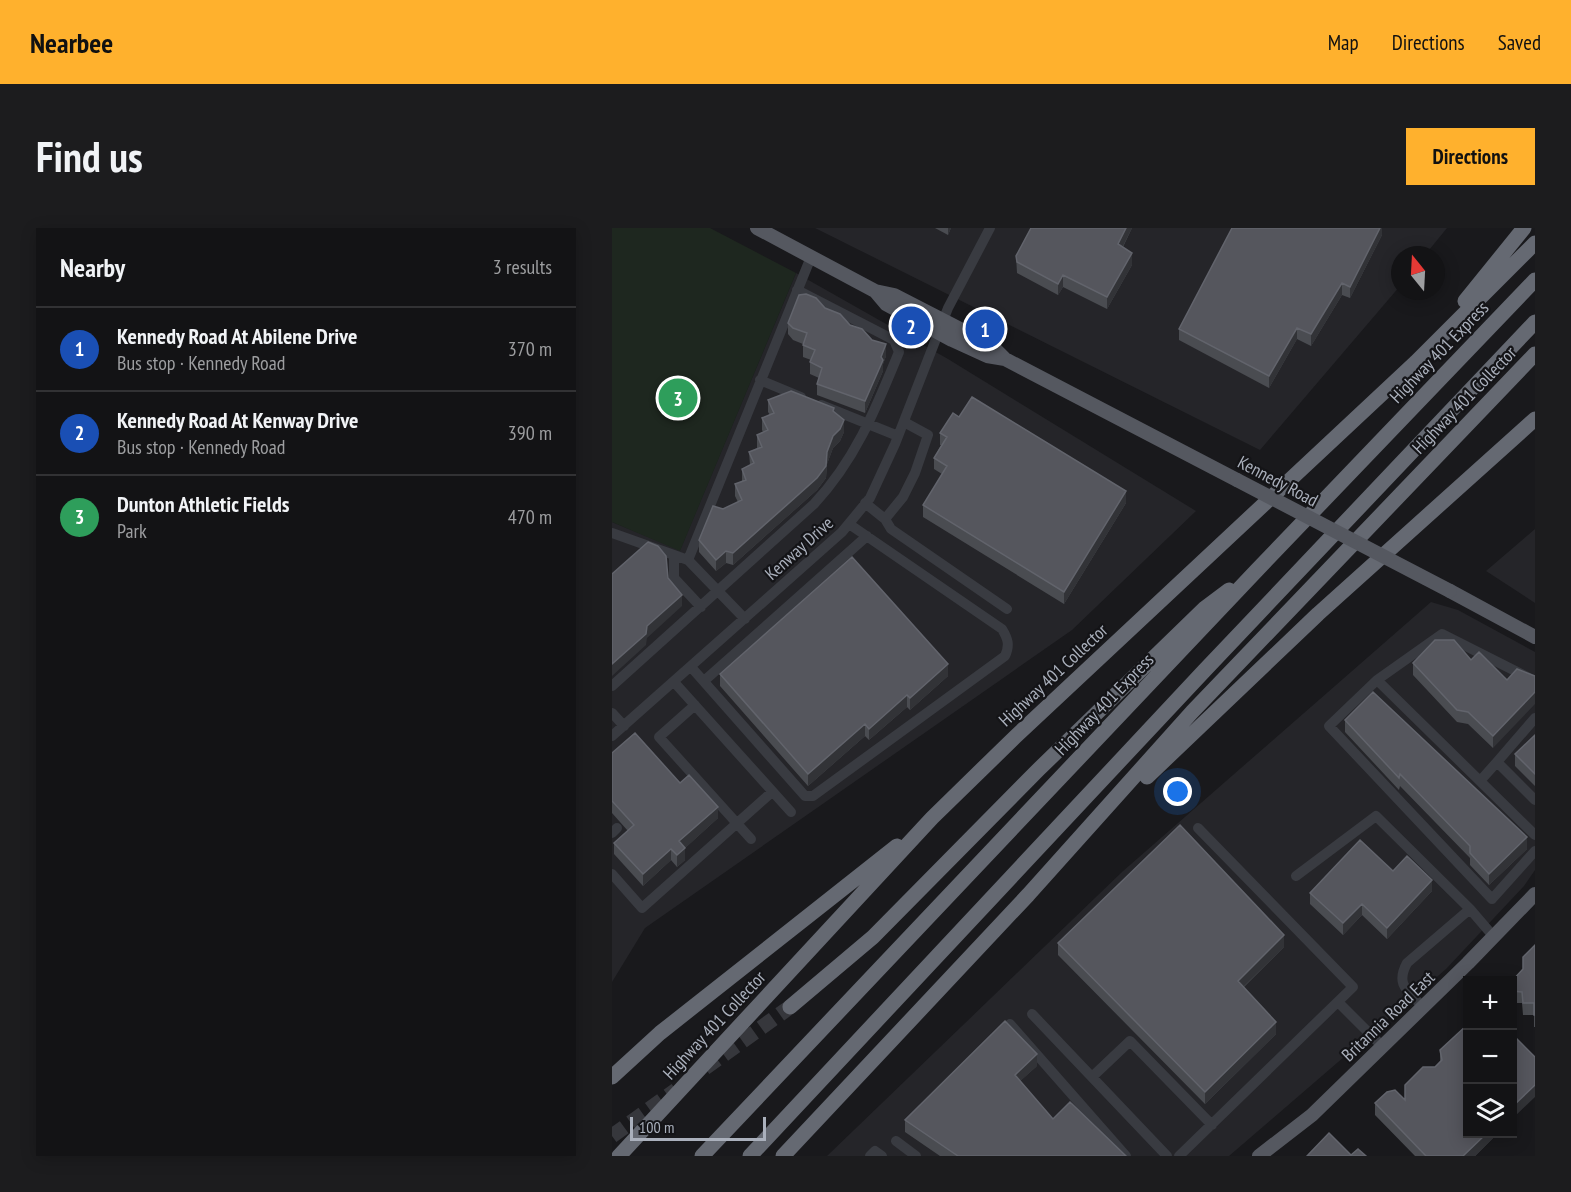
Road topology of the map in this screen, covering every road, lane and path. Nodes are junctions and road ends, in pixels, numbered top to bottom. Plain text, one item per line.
1 (757, 228) edge
2 (990, 228) edge
3 (1524, 228) edge
4 (1535, 243) edge
5 (811, 257) junction
6 (1535, 280) edge
7 (797, 290) junction
8 (1535, 322) edge
9 (940, 326) junction
10 (1535, 354) edge
11 (1416, 362) junction
12 (760, 380) junction
13 (1535, 421) edge
14 (904, 422) junction
15 (869, 424) junction
16 (898, 436) junction
17 (865, 503) junction
18 (885, 519) junction
19 (849, 524) junction
20 (612, 533) edge
21 (867, 536) junction
22 (674, 555) junction
23 (688, 560) junction
24 (1257, 570) junction
25 (719, 591) junction
26 (701, 607) junction
27 (1007, 609) dead end
28 (745, 619) junction
29 (1535, 637) edge
30 (691, 666) junction
31 (674, 681) junction
32 (704, 681) junction
33 (1377, 681) junction
34 (1535, 681) edge
35 (612, 686) edge
36 (695, 705) junction
37 (612, 713) edge
38 (1535, 718) edge
39 (624, 726) junction
40 (612, 736) edge
41 (1497, 762) junction
42 (1480, 781) junction
43 (772, 792) junction
44 (1535, 800) edge
45 (791, 812) dead end
46 (932, 818) junction
47 (737, 823) junction
48 (1198, 828) dead end
49 (1535, 835) edge
50 (751, 839) dead end
51 (1535, 852) edge
52 (1065, 856) junction
53 (612, 874) edge
54 (1296, 876) dead end
55 (1535, 894) edge
56 (1470, 909) junction
57 (1494, 937) junction
58 (1338, 1002) junction
59 (790, 1007) tunnel mouth
60 (1423, 1007) junction
61 (1032, 1014) dead end
62 (1010, 1024) edge
63 (1382, 1046) junction
64 (612, 1077) edge
65 (1092, 1077) junction
66 (1212, 1125) junction
67 (896, 1141) dead end
68 (619, 1156) edge
69 (702, 1156) edge
70 (750, 1156) edge
71 (783, 1156) edge
72 (870, 1156) edge
73 (882, 1156) edge
74 (916, 1156) edge
75 (1126, 1156) edge
76 (1167, 1156) edge
77 (1179, 1156) edge
78 (1259, 1156) edge

1 - 5 main road, Kennedy Road
2 - 9 street, Kenway Drive
3 - 11 highway
4 - 11 highway, Highway 401 Collector
5 - 7 street
5 - 9 main road, Kennedy Road
6 - 24 highway, Highway 401 Express
7 - 12 street
7 - 15 street
8 - 70 highway
9 - 14 street, Kenway Drive
9 - 29 main road, Kennedy Road, bridge
10 - 52 highway, Highway 401 Collector
11 - 46 highway, Highway 401 Collector
12 - 15 street
12 - 23 street
13 - 52 highway
14 - 16 street, Kenway Drive
14 - 18 street
15 - 16 street
15 - 25 street
16 - 17 street, Kenway Drive
17 - 18 street
17 - 19 street, Kenway Drive
18 - 27 street
19 - 21 street
19 - 28 street, Kenway Drive
20 - 22 street
21 - 32 street
21 - 32 street
22 - 23 street
22 - 26 street
23 - 25 street
24 - 59 highway
24 - 69 highway, Highway 401 Express
25 - 26 street
25 - 28 street
26 - 35 street
28 - 30 street, Kenway Drive
30 - 31 street, Kenway Drive
30 - 32 street
31 - 36 street
31 - 39 street, Kenway Drive
33 - 34 street
33 - 42 street
33 - 51 street
36 - 43 street
36 - 47 street
37 - 39 street
38 - 41 street
39 - 40 street, Kenway Drive
41 - 42 street
41 - 44 street
42 - 49 street
43 - 45 street
43 - 47 street
46 - 64 highway
46 - 68 highway, Highway 401 Collector
47 - 50 street
47 - 53 street
48 - 58 street
52 - 71 highway, Highway 401 Collector
54 - 56 street
55 - 57 main road, Britannia Road East
56 - 57 street
56 - 60 street
57 - 60 main road, Britannia Road East
58 - 63 street
58 - 66 street
60 - 63 main road, Britannia Road East
61 - 65 street
62 - 75 street
63 - 78 main road, Britannia Road East
65 - 66 street
65 - 76 street
66 - 77 street
67 - 74 street
72 - 73 street

